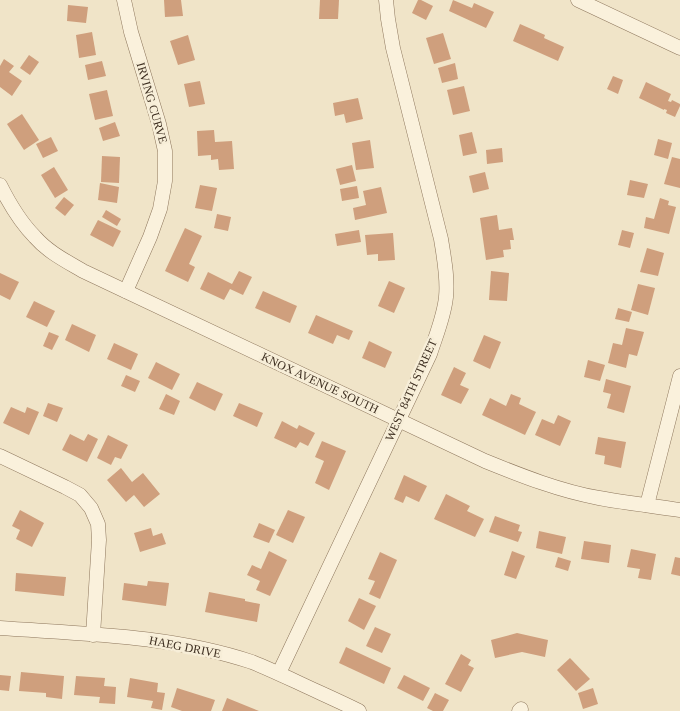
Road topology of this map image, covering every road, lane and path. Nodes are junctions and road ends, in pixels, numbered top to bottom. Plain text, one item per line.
1 (124, 0) edge
2 (386, 0) edge
3 (578, 0) edge
4 (680, 48) edge
5 (0, 185) edge
6 (126, 291) junction
7 (680, 376) edge
8 (398, 420) junction
9 (0, 456) edge
10 (647, 505) junction
11 (680, 510) edge
12 (0, 628) edge
13 (94, 635) junction
14 (278, 673) junction
15 (360, 711) edge

1 - 6 street, IRVING CURVE
2 - 8 street, WEST 84TH STREET
3 - 4 street
5 - 6 street, KNOX AVENUE SOUTH
6 - 8 street, KNOX AVENUE SOUTH
7 - 10 street
8 - 10 street, KNOX AVENUE SOUTH
8 - 14 street, WEST 84TH STREET
9 - 13 street
10 - 11 street, KNOX AVENUE SOUTH
12 - 13 street, HAEG DRIVE
13 - 14 street, HAEG DRIVE
14 - 15 street, HAEG DRIVE

